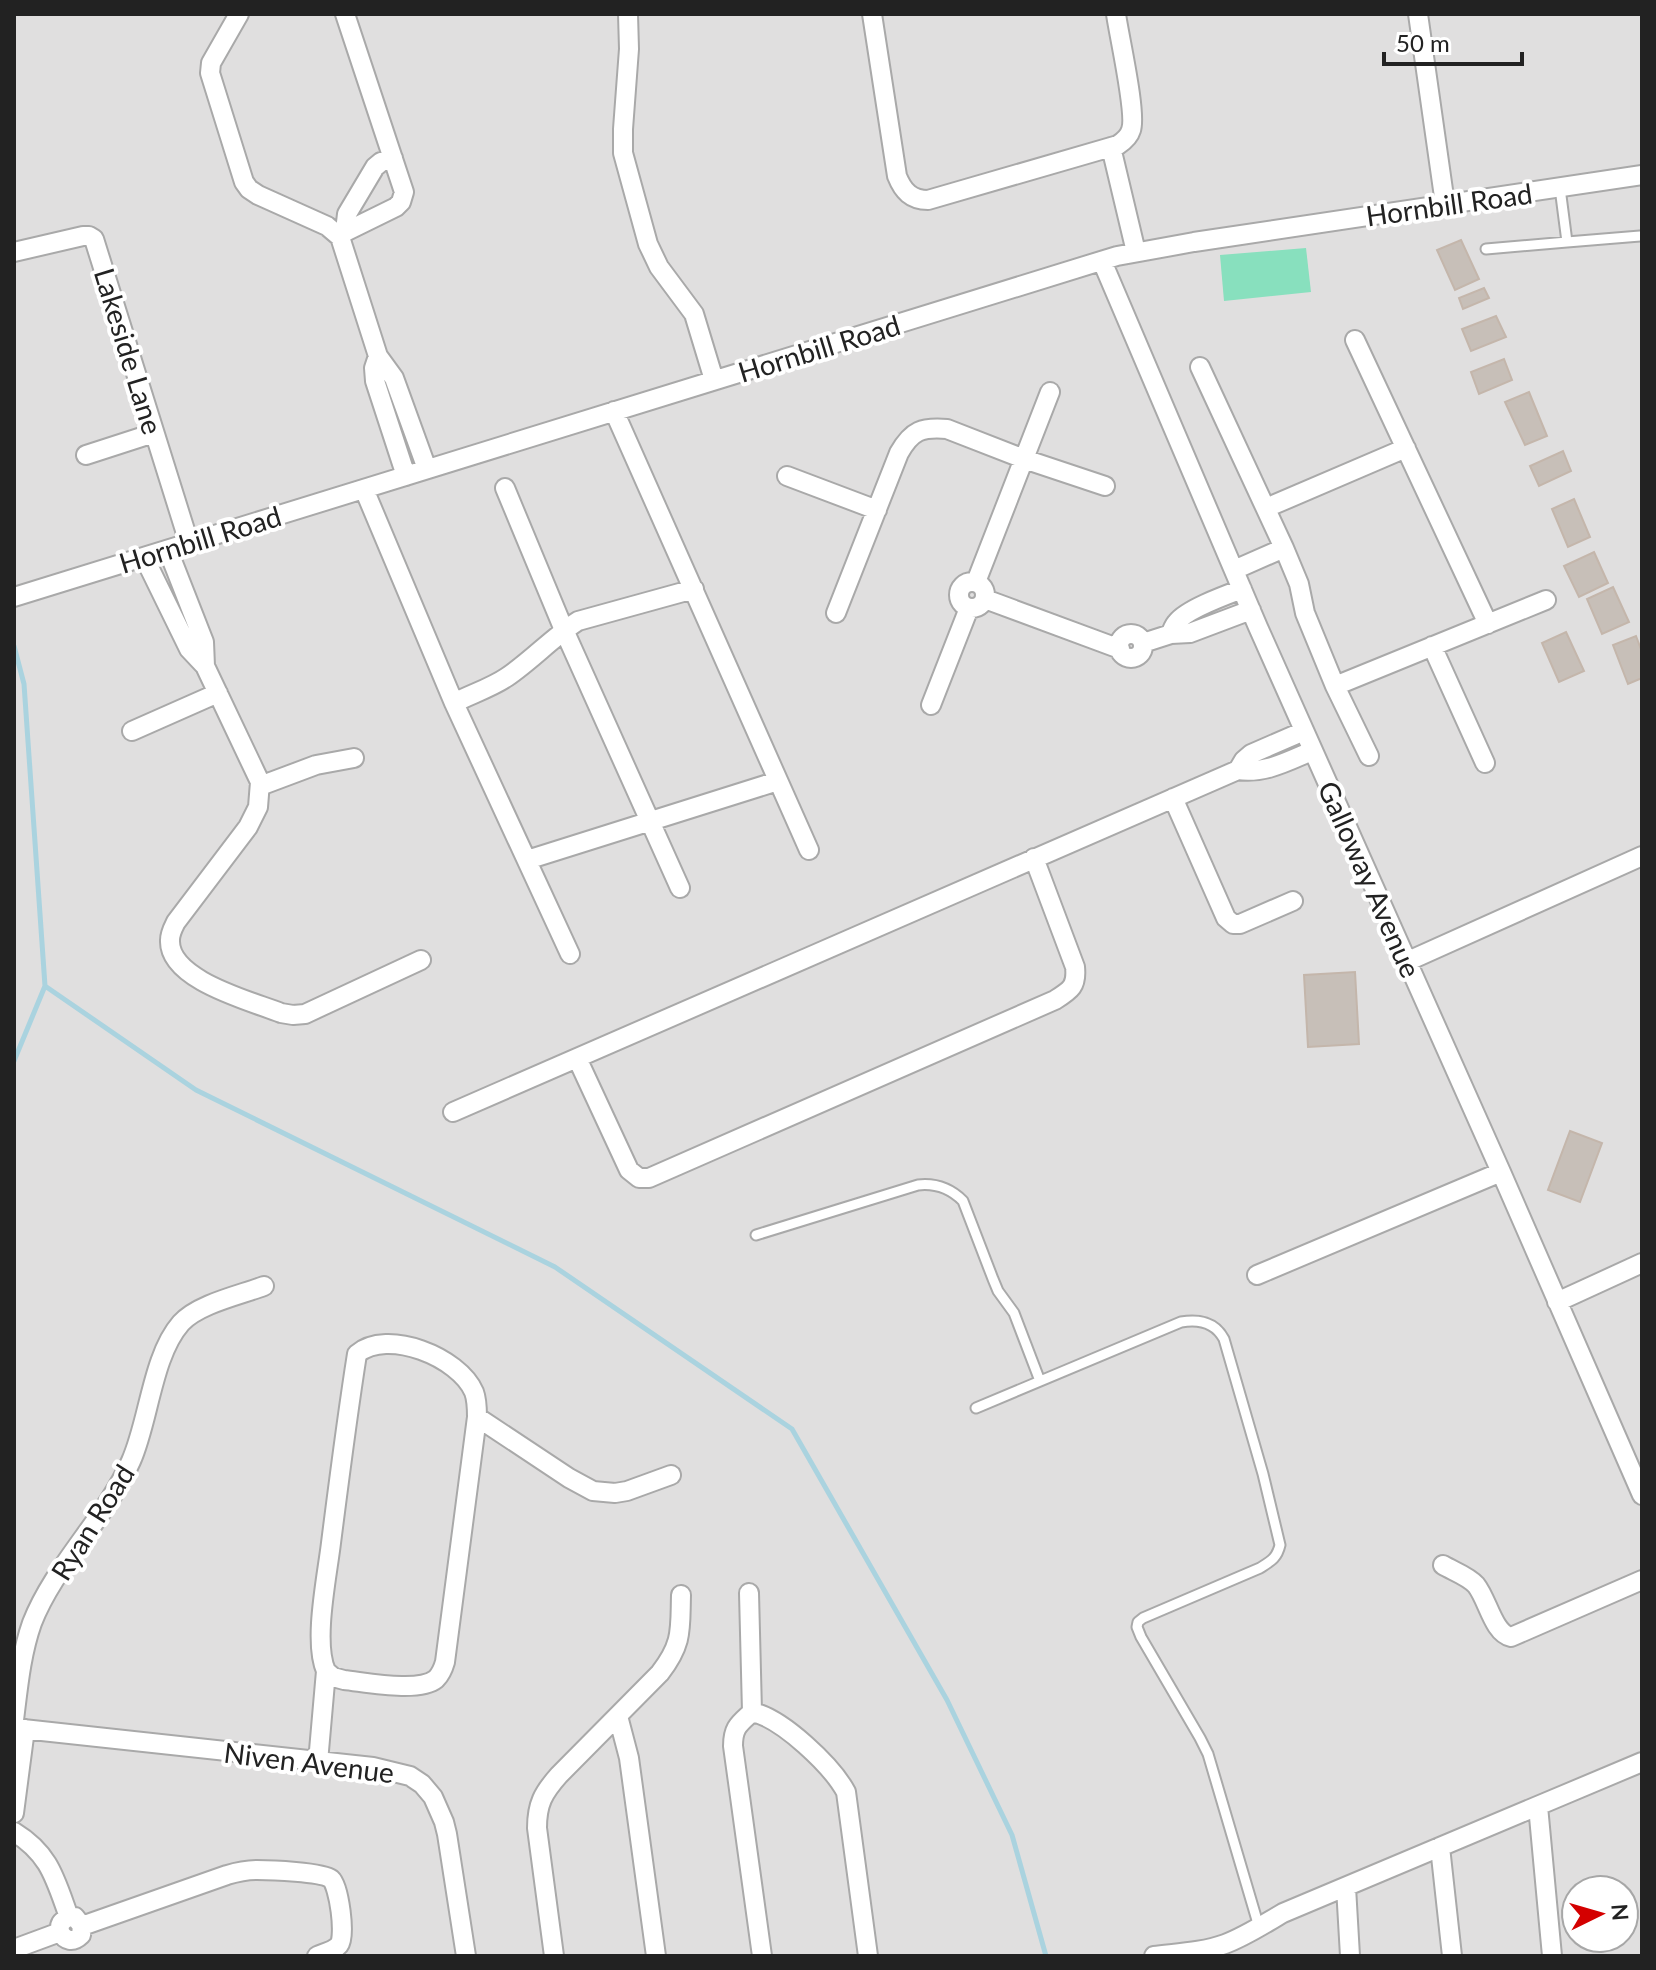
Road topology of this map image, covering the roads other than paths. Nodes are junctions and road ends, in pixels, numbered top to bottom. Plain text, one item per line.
1 (239, 14) edge
2 (345, 14) edge
3 (628, 14) edge
4 (872, 14) edge
5 (1116, 14) edge
6 (1418, 14) edge
7 (1111, 147) junction
8 (393, 158) junction
9 (1642, 175) edge
10 (1560, 188) junction
11 (1445, 204) junction
12 (342, 233) junction
13 (1640, 236) edge
14 (1567, 242) junction
15 (1486, 249) dead end
16 (14, 252) edge
17 (1136, 252) junction
18 (1102, 261) junction
19 (1355, 340) dead end
20 (378, 356) junction
21 (1200, 367) dead end
22 (714, 380) junction
23 (1050, 392) dead end
24 (614, 411) junction
25 (154, 433) junction
26 (1406, 448) junction
27 (86, 455) dead end
28 (1024, 459) junction
29 (427, 469) junction
30 (406, 476) junction
31 (787, 476) dead end
32 (1105, 486) dead end
33 (505, 488) dead end
34 (364, 489) junction
35 (1266, 508) junction
36 (877, 510) junction
37 (189, 543) junction
38 (1284, 548) junction
39 (168, 550) junction
40 (144, 557) junction
41 (1234, 570) junction
42 (694, 589) junction
43 (1242, 589) junction
44 (977, 596) junction
45 (14, 597) edge
46 (1546, 600) dead end
47 (1251, 610) junction
48 (836, 613) dead end
49 (1488, 624) junction
50 (564, 630) junction
51 (1171, 634) junction
52 (1432, 646) junction
53 (205, 666) junction
54 (1335, 686) junction
55 (218, 693) junction
56 (454, 703) junction
57 (931, 705) dead end
58 (132, 731) dead end
59 (1304, 731) junction
60 (1312, 751) junction
61 (1369, 756) dead end
62 (354, 758) dead end
63 (1485, 763) dead end
64 (1238, 770) junction
65 (778, 781) junction
66 (260, 786) junction
67 (1173, 798) junction
68 (649, 822) junction
69 (809, 850) dead end
70 (1642, 856) edge
71 (1034, 858) junction
72 (527, 860) junction
73 (680, 888) dead end
74 (1293, 901) dead end
75 (570, 954) dead end
76 (421, 960) dead end
77 (1406, 962) junction
78 (577, 1058) junction
79 (453, 1112) dead end
80 (1501, 1172) junction
81 (756, 1235) dead end
82 (1642, 1263) edge
83 (1257, 1275) dead end
84 (264, 1286) dead end
85 (1557, 1302) junction
86 (1040, 1381) junction
87 (976, 1408) dead end
88 (477, 1417) junction
89 (671, 1475) dead end
90 (1642, 1495) edge
91 (1443, 1565) dead end
92 (1642, 1580) edge
93 (749, 1593) dead end
94 (681, 1595) dead end
95 (326, 1671) junction
96 (752, 1712) junction
97 (618, 1716) junction
98 (18, 1726) edge
99 (318, 1762) junction
100 (1642, 1762) edge
101 (1538, 1806) junction
102 (14, 1813) edge
103 (14, 1832) edge
104 (1440, 1847) junction
105 (1346, 1887) junction
106 (1259, 1927) junction
107 (74, 1934) edge
108 (1243, 1937) junction
109 (14, 1949) edge
110 (317, 1956) edge
111 (466, 1956) edge
112 (554, 1956) edge
113 (656, 1956) edge
114 (762, 1956) edge
115 (868, 1956) edge
116 (1154, 1956) edge
117 (1245, 1956) edge
118 (1350, 1956) edge
119 (1452, 1956) edge
120 (1552, 1956) edge

1 - 12 street
2 - 8 street
3 - 22 street
4 - 7 street
5 - 7 street
6 - 11 street
7 - 17 street
8 - 12 street
8 - 12 street
9 - 10 street, Hornbill Road
10 - 11 street, Hornbill Road
10 - 14 lane
11 - 17 street, Hornbill Road
12 - 20 street
13 - 14 lane
14 - 15 lane
16 - 25 street, Lakeside Lane
17 - 18 street, Hornbill Road
18 - 22 street, Hornbill Road
18 - 41 street, Galloway Avenue
19 - 26 street
20 - 29 street
20 - 30 street
21 - 35 street
22 - 24 street, Hornbill Road
23 - 28 street
24 - 29 street, Hornbill Road
24 - 42 street
25 - 27 street
25 - 37 street, Lakeside Lane
26 - 35 street
26 - 49 street
28 - 32 street
28 - 36 street
28 - 44 street
29 - 30 street, Hornbill Road
30 - 34 street, Hornbill Road
31 - 36 street
33 - 50 street
34 - 37 street, Hornbill Road
34 - 56 street
35 - 38 street
36 - 48 street
37 - 39 street, Hornbill Road
38 - 41 street
38 - 54 street
39 - 40 street, Hornbill Road
39 - 53 street
40 - 45 street, Hornbill Road
40 - 53 street
41 - 43 street, Galloway Avenue
42 - 50 street
42 - 65 street
43 - 47 street, Galloway Avenue
43 - 51 street
44 - 51 street
44 - 57 street
46 - 49 street
47 - 51 street
47 - 59 street, Galloway Avenue
49 - 52 street
50 - 56 street
50 - 68 street
52 - 54 street
52 - 63 street
53 - 55 street
54 - 61 street
55 - 58 street
55 - 66 street
56 - 72 street
59 - 60 street, Galloway Avenue
59 - 64 street
60 - 64 street
60 - 77 street, Galloway Avenue
62 - 66 street
64 - 67 street
65 - 68 street
65 - 69 street
66 - 76 street
67 - 71 street
67 - 74 street
68 - 72 street
68 - 73 street
70 - 77 street
71 - 78 street
71 - 78 street
72 - 75 street
77 - 80 street, Galloway Avenue
78 - 79 street
80 - 83 street
80 - 85 street, Galloway Avenue
81 - 86 lane
82 - 85 street
84 - 98 street, Ryan Road
85 - 90 street, Galloway Avenue
86 - 87 lane
86 - 106 lane
88 - 89 street
88 - 95 street
88 - 95 street
91 - 92 street
93 - 96 street
94 - 97 street
95 - 99 street
96 - 114 street
96 - 115 street
97 - 112 street
97 - 113 street
98 - 99 street, Niven Avenue
98 - 102 street, Ryan Road
99 - 111 street, Niven Avenue
100 - 101 street
101 - 104 street
101 - 120 street
103 - 107 street
104 - 105 street
104 - 119 street
105 - 106 street
105 - 118 street
106 - 108 street
107 - 109 street
107 - 110 street
108 - 116 street
108 - 117 street

